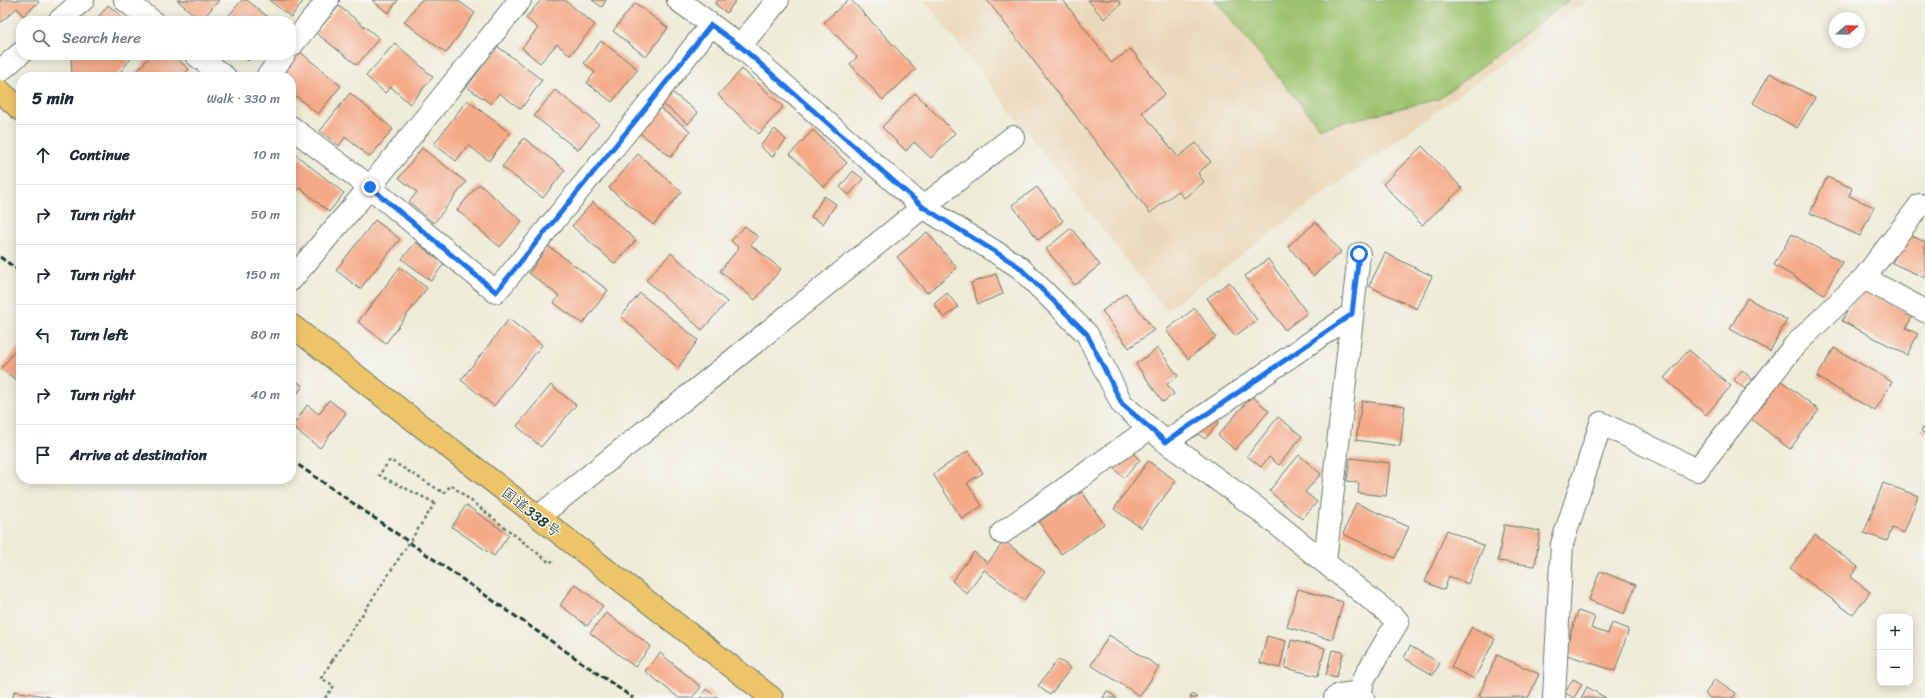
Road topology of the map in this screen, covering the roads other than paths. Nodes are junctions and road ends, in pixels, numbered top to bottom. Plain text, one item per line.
1 (83, 0) edge
2 (125, 0) edge
3 (328, 0) edge
4 (520, 0) edge
5 (678, 0) edge
6 (778, 0) edge
7 (65, 16) edge
8 (146, 16) edge
9 (711, 25) junction
10 (296, 40) edge
11 (740, 46) junction
12 (16, 57) edge
13 (203, 60) edge
14 (280, 60) edge
15 (0, 71) edge
16 (218, 72) edge
17 (271, 72) edge
18 (0, 91) edge
19 (16, 105) edge
20 (296, 131) edge
21 (1013, 137) dead end
22 (370, 187) junction
23 (1920, 205) dead end
24 (923, 207) junction
25 (1359, 254) dead end
26 (296, 274) edge
27 (1864, 278) junction
28 (1925, 311) edge
29 (1352, 314) junction
30 (296, 329) edge
31 (1150, 428) junction
32 (1166, 442) junction
33 (538, 517) junction
34 (1002, 533) dead end
35 (1325, 562) junction
36 (1362, 695) edge
37 (772, 698) edge
38 (1335, 698) edge
39 (1554, 698) edge

1 - 7 street
2 - 8 street
3 - 10 street
4 - 22 street
5 - 9 street
6 - 11 street
9 - 11 street
9 - 22 street
11 - 24 street
12 - 15 street
13 - 16 street
14 - 17 street
18 - 19 highway
20 - 22 street
21 - 24 street
22 - 26 street
23 - 27 street
24 - 31 street
24 - 33 street
25 - 29 street
27 - 28 street
27 - 39 street
29 - 32 street
29 - 35 street
30 - 33 highway, 国道338号
31 - 32 street
31 - 34 street
32 - 35 street
33 - 37 highway, 国道338号
35 - 36 street
36 - 38 street

